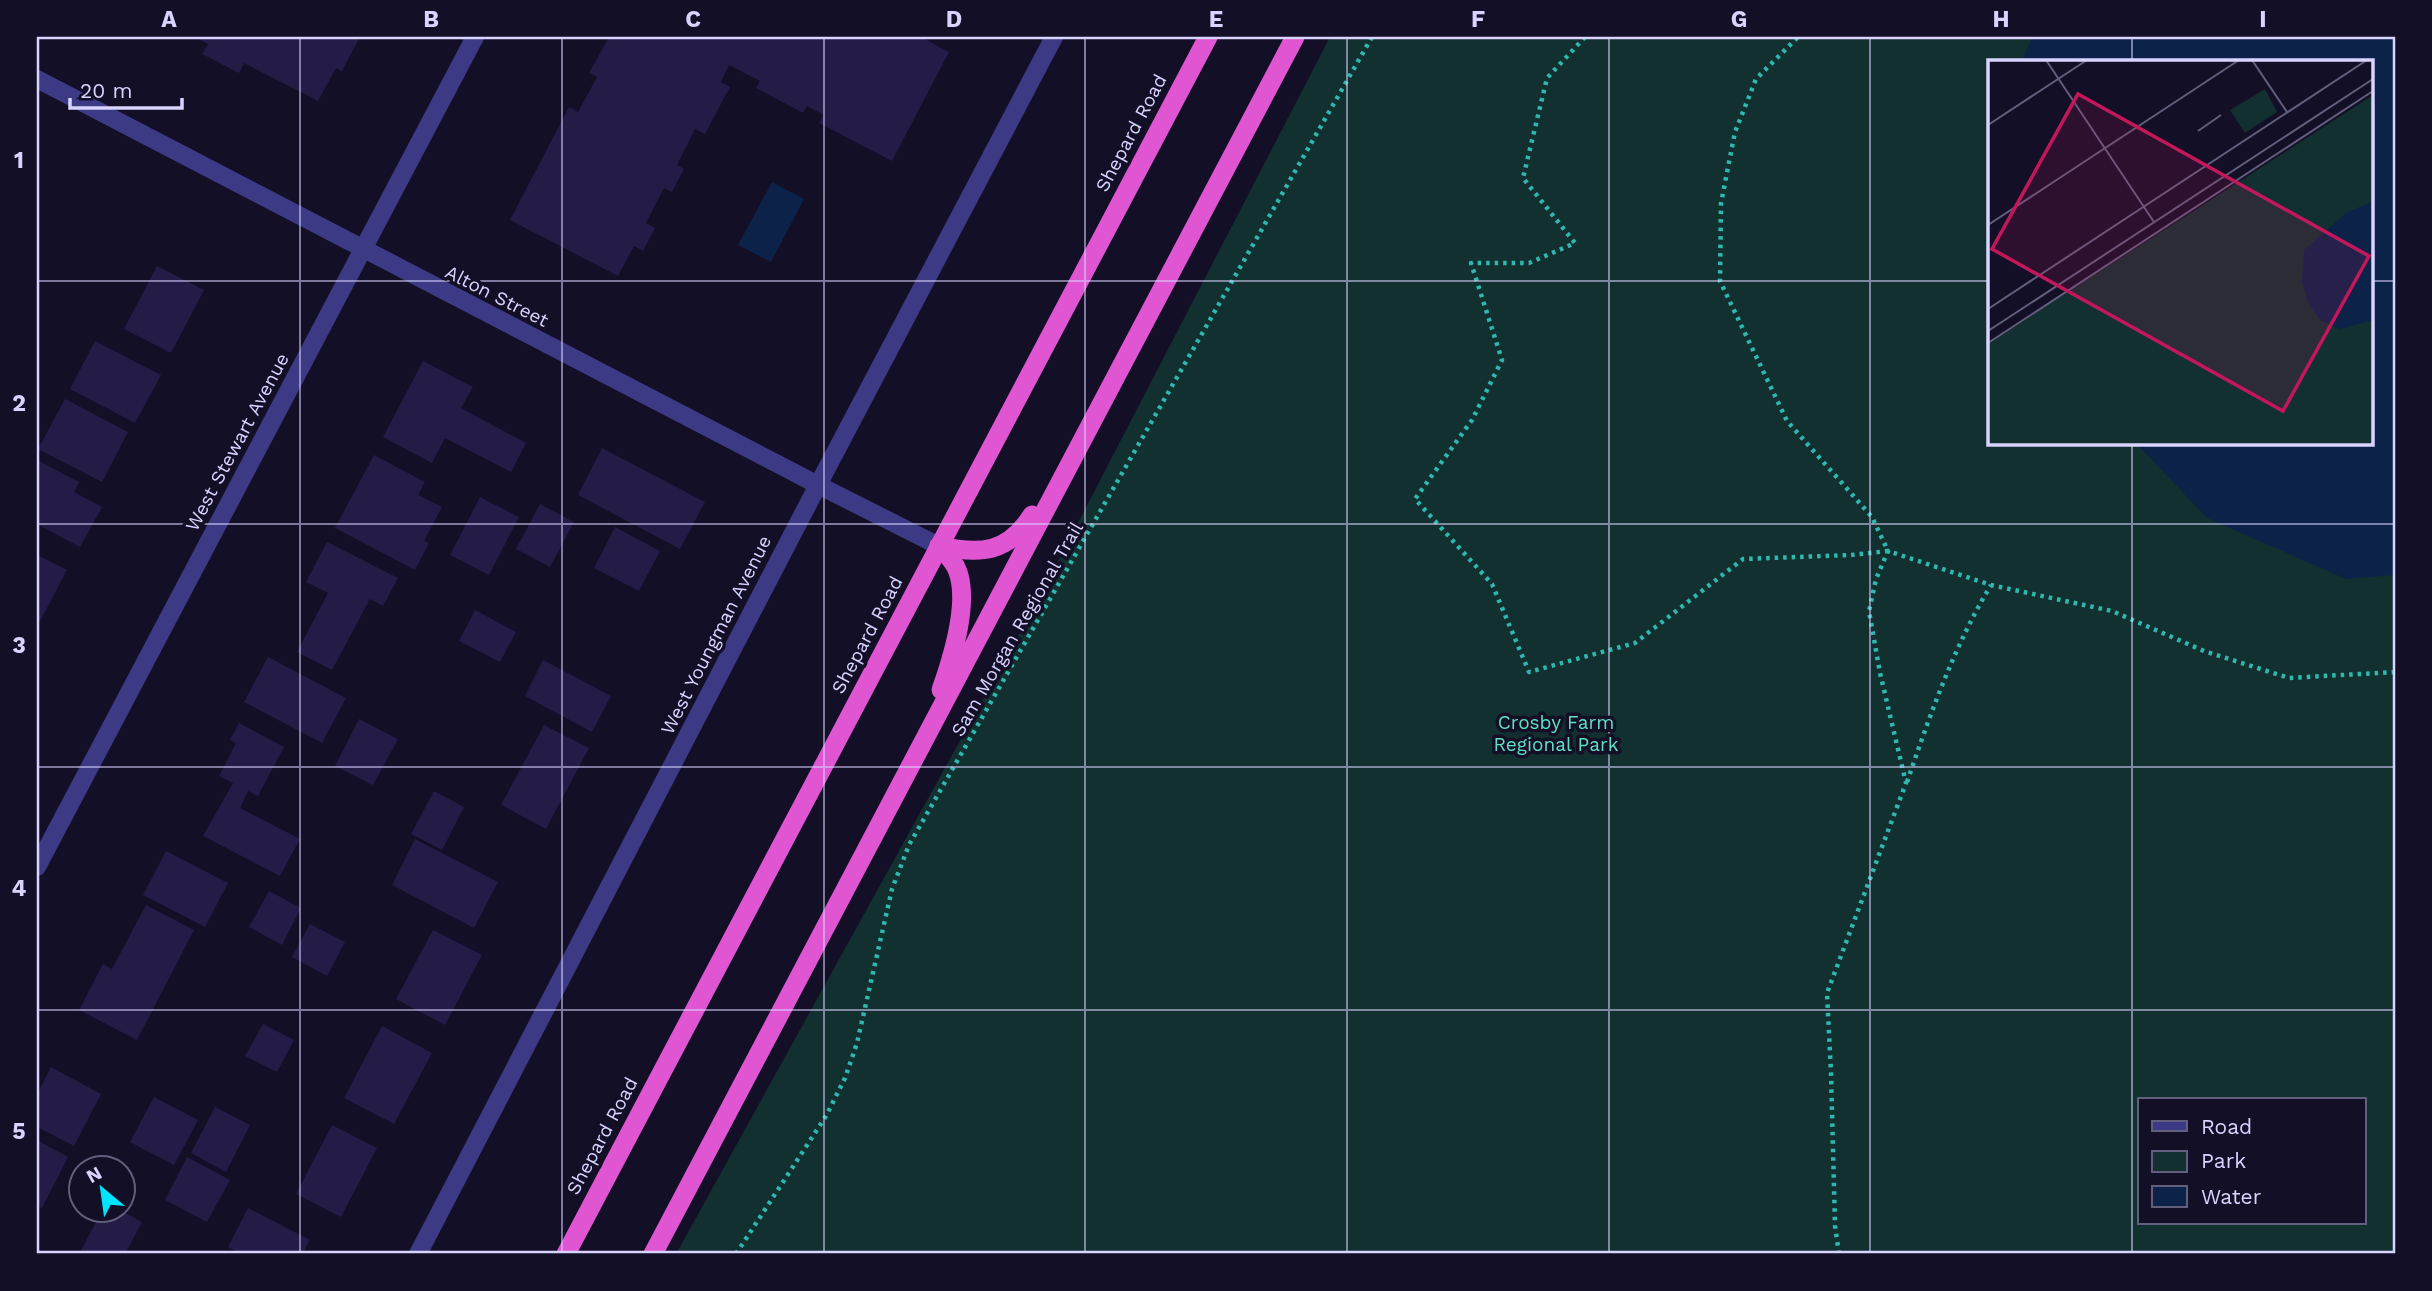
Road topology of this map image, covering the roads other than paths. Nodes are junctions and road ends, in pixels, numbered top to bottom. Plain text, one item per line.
1 (475, 37) edge
2 (1055, 37) edge
3 (1208, 37) edge
4 (1295, 37) edge
5 (37, 79) edge
6 (363, 250) junction
7 (1136, 338) junction
8 (818, 485) junction
9 (939, 546) junction
10 (917, 754) junction
11 (37, 867) edge
12 (418, 1254) edge
13 (566, 1254) edge
14 (653, 1254) edge

1 - 6 street, West Stewart Avenue
2 - 8 street, West Youngman Avenue
3 - 9 highway, Shepard Road
4 - 7 highway
5 - 6 street, Alton Street
6 - 8 street, Alton Street
6 - 11 street, West Stewart Avenue
7 - 9 highway
7 - 10 highway
8 - 9 street, Alton Street
8 - 12 street, West Youngman Avenue
9 - 10 highway
9 - 13 highway, Shepard Road
10 - 14 highway

